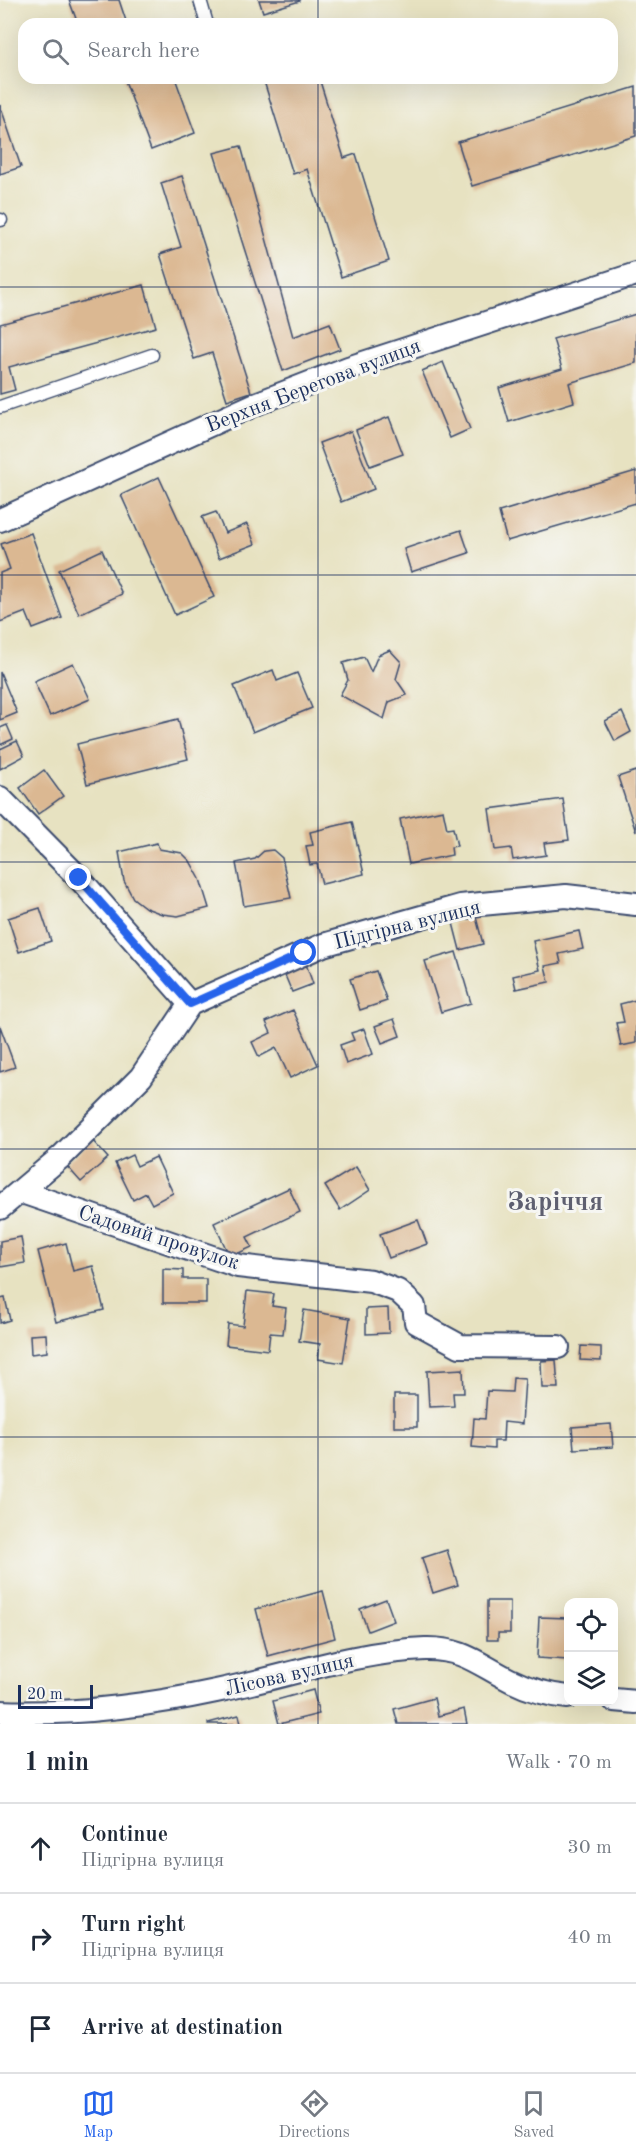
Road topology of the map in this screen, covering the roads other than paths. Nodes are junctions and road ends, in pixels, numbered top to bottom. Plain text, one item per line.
1 (200, 0) edge
2 (205, 18) edge
3 (636, 274) edge
4 (152, 355) dead end
5 (0, 407) edge
6 (0, 520) edge
7 (0, 798) edge
8 (636, 904) edge
9 (190, 1004) junction
10 (22, 1192) junction
11 (0, 1208) edge
12 (558, 1347) dead end
13 (564, 1695) edge
14 (618, 1700) edge
15 (636, 1702) edge
16 (0, 1712) edge

1 - 2 lane
3 - 6 street, Верхня Берегова вулиця
4 - 5 lane
7 - 9 street
8 - 9 street, Підгірна вулиця
9 - 10 street
10 - 11 street
10 - 12 street, Садовий провулок
13 - 16 street, Лісова вулиця
14 - 15 street

